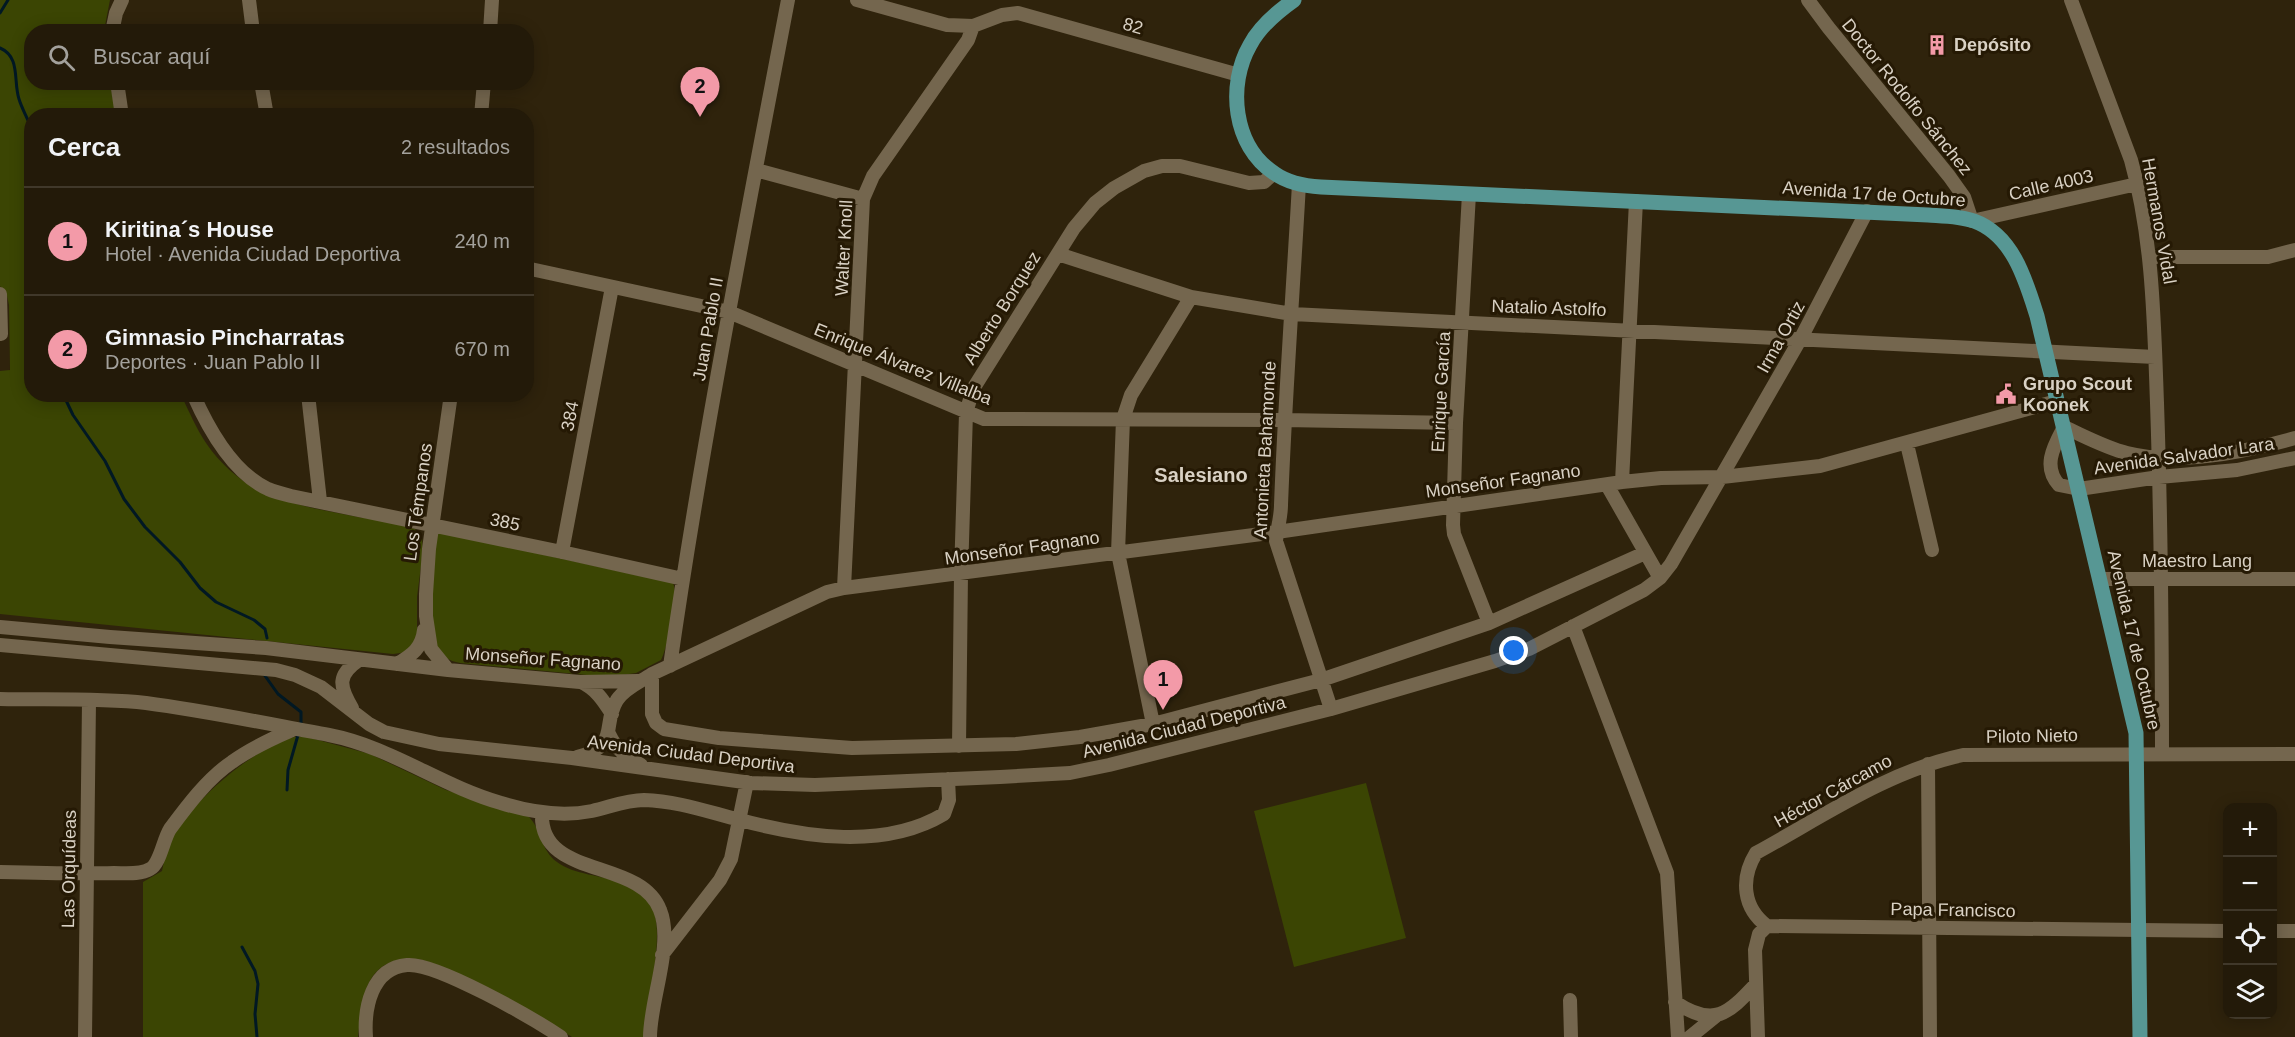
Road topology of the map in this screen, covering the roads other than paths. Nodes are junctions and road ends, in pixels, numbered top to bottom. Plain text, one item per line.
1 (122, 0) edge
2 (249, 0) edge
3 (492, 0) edge
4 (788, 0) edge
5 (857, 0) edge
6 (1294, 0) edge
7 (1808, 0) edge
8 (2071, 0) edge
9 (1019, 6) edge
10 (114, 24) edge
11 (252, 24) edge
12 (490, 24) edge
13 (974, 26) junction
14 (1239, 75) junction
15 (118, 90) edge
16 (262, 90) edge
17 (483, 90) edge
18 (121, 108) edge
19 (266, 108) edge
20 (482, 108) edge
21 (756, 170) junction
22 (1274, 173) junction
23 (1299, 184) junction
24 (2137, 184) junction
25 (1469, 194) junction
26 (863, 199) junction
27 (1636, 201) junction
28 (1868, 211) junction
29 (1972, 220) junction
30 (2295, 250) edge
31 (1058, 254) junction
32 (2149, 257) junction
33 (534, 270) edge
34 (612, 286) junction
35 (0, 294) edge
36 (1191, 297) junction
37 (729, 312) junction
38 (1292, 314) junction
39 (1463, 323) junction
40 (1630, 330) junction
41 (1, 334) edge
42 (1801, 338) junction
43 (2046, 350) junction
44 (2155, 357) junction
45 (856, 366) junction
46 (2057, 401) junction
47 (197, 402) edge
48 (309, 402) edge
49 (450, 402) edge
50 (966, 413) junction
51 (1124, 420) junction
52 (1284, 420) junction
53 (1456, 423) junction
54 (2064, 427) junction
55 (2295, 438) edge
56 (1907, 444) junction
57 (2159, 458) junction
58 (2295, 458) edge
59 (1722, 477) junction
60 (2159, 477) junction
61 (1622, 482) junction
62 (1606, 485) junction
63 (2079, 489) junction
64 (320, 501) junction
65 (1453, 507) junction
66 (432, 525) junction
67 (1276, 532) junction
68 (1932, 549) dead end
69 (562, 552) junction
70 (1118, 553) junction
71 (1645, 553) junction
72 (961, 574) junction
73 (1660, 578) junction
74 (682, 579) junction
75 (2100, 579) junction
76 (2295, 579) edge
77 (2163, 580) junction
78 (844, 588) junction
79 (426, 616) junction
80 (1489, 623) junction
81 (1573, 626) junction
82 (0, 627) edge
83 (0, 645) edge
84 (359, 660) junction
85 (397, 664) junction
86 (670, 666) junction
87 (448, 670) junction
88 (647, 677) junction
89 (1321, 680) junction
90 (580, 682) junction
91 (0, 699) edge
92 (89, 701) junction
93 (1330, 709) junction
94 (612, 714) junction
95 (356, 715) junction
96 (1153, 724) junction
97 (292, 730) junction
98 (609, 734) junction
99 (959, 746) junction
100 (2137, 753) junction
101 (2162, 753) junction
102 (2295, 754) edge
103 (572, 758) junction
104 (1928, 764) junction
105 (648, 769) junction
106 (948, 779) junction
107 (747, 782) junction
108 (542, 812) junction
109 (739, 820) junction
110 (0, 872) edge
111 (87, 874) junction
112 (1767, 926) junction
113 (1930, 928) junction
114 (2139, 930) junction
115 (2223, 931) edge
116 (2277, 931) edge
117 (2295, 931) edge
118 (662, 955) junction
119 (1756, 984) junction
120 (1570, 1000) dead end
121 (1676, 1002) junction
122 (1717, 1015) junction
123 (85, 1037) edge
124 (366, 1037) edge
125 (561, 1037) edge
126 (650, 1037) edge
127 (1570, 1037) edge
128 (1678, 1037) edge
129 (1690, 1037) edge
130 (1758, 1037) edge
131 (1930, 1037) edge
132 (2140, 1037) edge

1 - 10 street
2 - 11 street
3 - 12 street
4 - 21 street, Juan Pablo II
5 - 13 street
6 - 14 main road, Avenida 17 de Octubre
7 - 29 street, Doctor Rodolfo Sánchez
8 - 24 street, Hermanos Vidal
9 - 13 street
9 - 14 street, 82
13 - 26 street, Walter Knoll
14 - 22 main road, Avenida 17 de Octubre
15 - 18 street
16 - 19 street
17 - 20 street
21 - 26 street
21 - 37 street, Juan Pablo II
22 - 23 main road, Avenida 17 de Octubre
22 - 31 street, Alberto Borquez
23 - 25 main road, Avenida 17 de Octubre
23 - 38 street, Antonieta Bahamonde
24 - 29 street, Calle 4003
24 - 32 street, Hermanos Vidal
25 - 27 main road, Avenida 17 de Octubre
25 - 39 street, Enrique García
26 - 45 street, Walter Knoll
27 - 28 main road, Avenida 17 de Octubre
27 - 40 street
28 - 29 main road, Avenida 17 de Octubre
28 - 42 street, Irma Ortiz
29 - 43 main road, Avenida 17 de Octubre
30 - 32 street
31 - 36 street, Natalio Astolfo
31 - 50 street, Alberto Borquez
32 - 44 street, Hermanos Vidal
33 - 34 street, Enrique Álvarez Villalba
34 - 37 street, Enrique Álvarez Villalba
34 - 69 street, 384
35 - 41 street
36 - 38 street, Natalio Astolfo
36 - 51 street
37 - 45 street, Enrique Álvarez Villalba
37 - 74 street, Juan Pablo II
38 - 39 street, Natalio Astolfo
38 - 52 street, Antonieta Bahamonde
39 - 40 street, Natalio Astolfo
39 - 53 street, Enrique García
40 - 42 street, Natalio Astolfo
40 - 61 street
42 - 43 street, Natalio Astolfo
42 - 59 street, Irma Ortiz
43 - 44 street, Natalio Astolfo
43 - 46 main road, Avenida 17 de Octubre
44 - 57 street, Hermanos Vidal
45 - 50 street, Enrique Álvarez Villalba
45 - 78 street, Walter Knoll
46 - 54 main road, Avenida 17 de Octubre
46 - 56 street, Monseñor Fagnano
47 - 64 street, 385
48 - 64 street
49 - 66 street, Los Témpanos
50 - 51 street, Enrique Álvarez Villalba
50 - 72 street, Alberto Borquez
51 - 52 street, Enrique Álvarez Villalba
51 - 70 street
52 - 53 street, Enrique Álvarez Villalba
52 - 67 street, Antonieta Bahamonde
53 - 65 street, Enrique García
54 - 57 street, Avenida Salvador Lara
54 - 63 main road, Avenida 17 de Octubre
54 - 63 street
55 - 57 street, Avenida Salvador Lara
56 - 59 street, Monseñor Fagnano
56 - 68 street
57 - 60 street, Hermanos Vidal
58 - 60 street, Avenida Salvador Lara
59 - 61 street, Monseñor Fagnano
59 - 73 street, Avenida Ciudad Deportiva
60 - 63 street, Avenida Salvador Lara
60 - 77 street
61 - 62 street, Monseñor Fagnano
62 - 65 street, Monseñor Fagnano
62 - 71 street
63 - 75 main road, Avenida 17 de Octubre
64 - 66 street, 385
65 - 67 street, Monseñor Fagnano
65 - 80 street, Enrique García
66 - 69 street, 385
66 - 79 street, Los Témpanos
67 - 70 street, Monseñor Fagnano
67 - 89 street, Antonieta Bahamonde
69 - 74 street, 385
70 - 72 street, Monseñor Fagnano
70 - 96 street
71 - 73 street
71 - 80 street, Avenida Ciudad Deportiva
72 - 78 street, Monseñor Fagnano
72 - 99 street, Alberto Borquez
73 - 81 street, Avenida Ciudad Deportiva
74 - 86 street, Juan Pablo II
75 - 77 street, Maestro Lang
75 - 100 main road, Avenida 17 de Octubre
76 - 77 street, Maestro Lang
77 - 101 street
78 - 86 street, Monseñor Fagnano
79 - 85 street, Los Témpanos
79 - 87 street, Los Témpanos
80 - 89 street, Avenida Ciudad Deportiva
81 - 93 street, Avenida Ciudad Deportiva
81 - 121 street
82 - 84 street, Monseñor Fagnano
83 - 95 street
84 - 85 street, Monseñor Fagnano
84 - 95 street
85 - 87 street, Monseñor Fagnano
86 - 88 street, Monseñor Fagnano
87 - 90 street, Monseñor Fagnano
88 - 90 street, Monseñor Fagnano
88 - 94 street
88 - 99 street, Avenida Ciudad Deportiva
89 - 93 street, Antonieta Bahamonde
89 - 96 street, Avenida Ciudad Deportiva
90 - 94 street
91 - 92 street
92 - 97 street
92 - 111 street, Las Orquídeas
93 - 106 street, Avenida Ciudad Deportiva
94 - 98 street
95 - 103 street
96 - 99 street, Avenida Ciudad Deportiva
97 - 108 street
97 - 111 street
98 - 103 street
98 - 105 street
100 - 101 street, Piloto Nieto
100 - 104 street, Piloto Nieto
100 - 114 main road, Avenida 17 de Octubre
101 - 102 street, Piloto Nieto
103 - 105 street, Avenida Ciudad Deportiva
104 - 112 street, Héctor Cárcamo
104 - 113 street
105 - 107 street, Avenida Ciudad Deportiva
106 - 107 street, Avenida Ciudad Deportiva
106 - 109 street
107 - 109 street
108 - 109 street
108 - 118 street
109 - 118 street
110 - 111 street
111 - 123 street, Las Orquídeas
112 - 113 street, Papa Francisco
112 - 119 street
113 - 114 street, Papa Francisco
113 - 131 street
114 - 115 street, Papa Francisco
114 - 132 main road, Avenida 17 de Octubre
116 - 117 street
118 - 126 street
119 - 122 street
119 - 130 street
120 - 127 street
121 - 122 street
121 - 128 street
122 - 129 street
124 - 125 street

